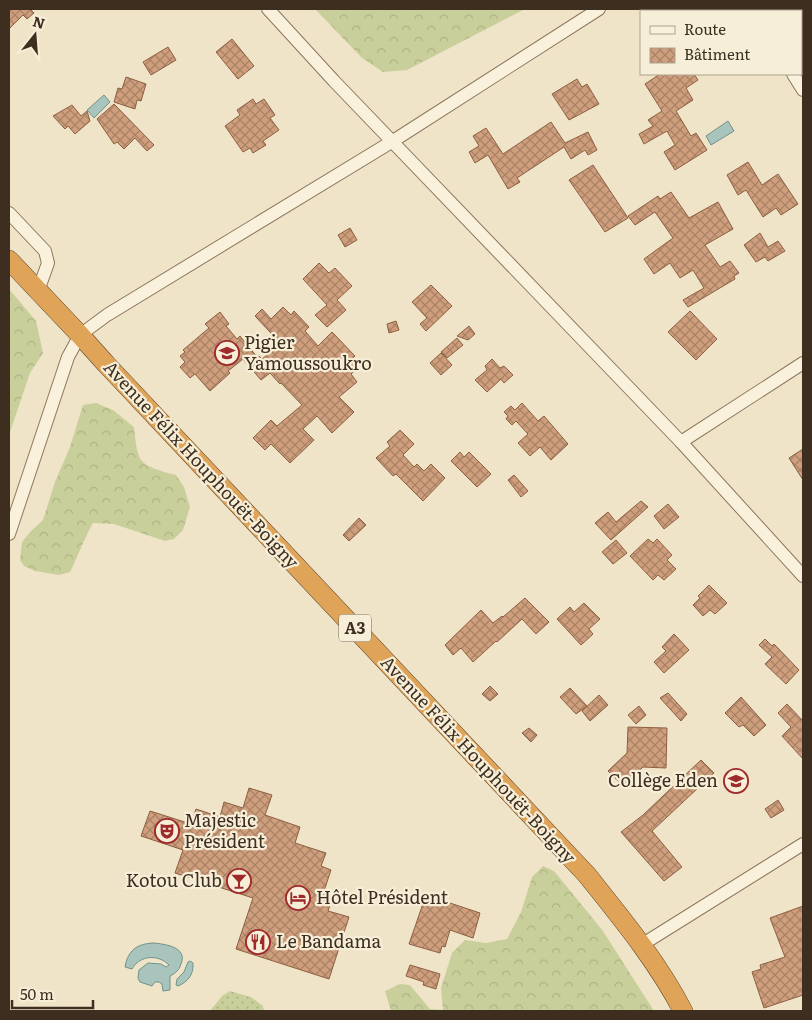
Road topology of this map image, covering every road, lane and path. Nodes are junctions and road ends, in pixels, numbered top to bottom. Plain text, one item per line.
1 (268, 9) edge
2 (599, 9) edge
3 (794, 75) edge
4 (803, 90) edge
5 (393, 141) junction
6 (9, 213) edge
7 (9, 260) edge
8 (38, 291) junction
9 (80, 335) junction
10 (803, 363) edge
11 (681, 442) junction
12 (9, 534) edge
13 (803, 576) edge
14 (803, 844) edge
15 (643, 944) junction
16 (683, 1011) edge

1 - 5 street
2 - 5 street
3 - 4 street
5 - 9 street
5 - 11 street
6 - 8 street
7 - 8 highway, Avenue Félix Houphouët-Boigny / A3
8 - 9 highway, Avenue Félix Houphouët-Boigny / A3
9 - 12 street
9 - 15 highway, Avenue Félix Houphouët-Boigny / A3
10 - 11 street
11 - 13 street
14 - 15 street
15 - 16 highway, Avenue Félix Houphouët-Boigny / A3

